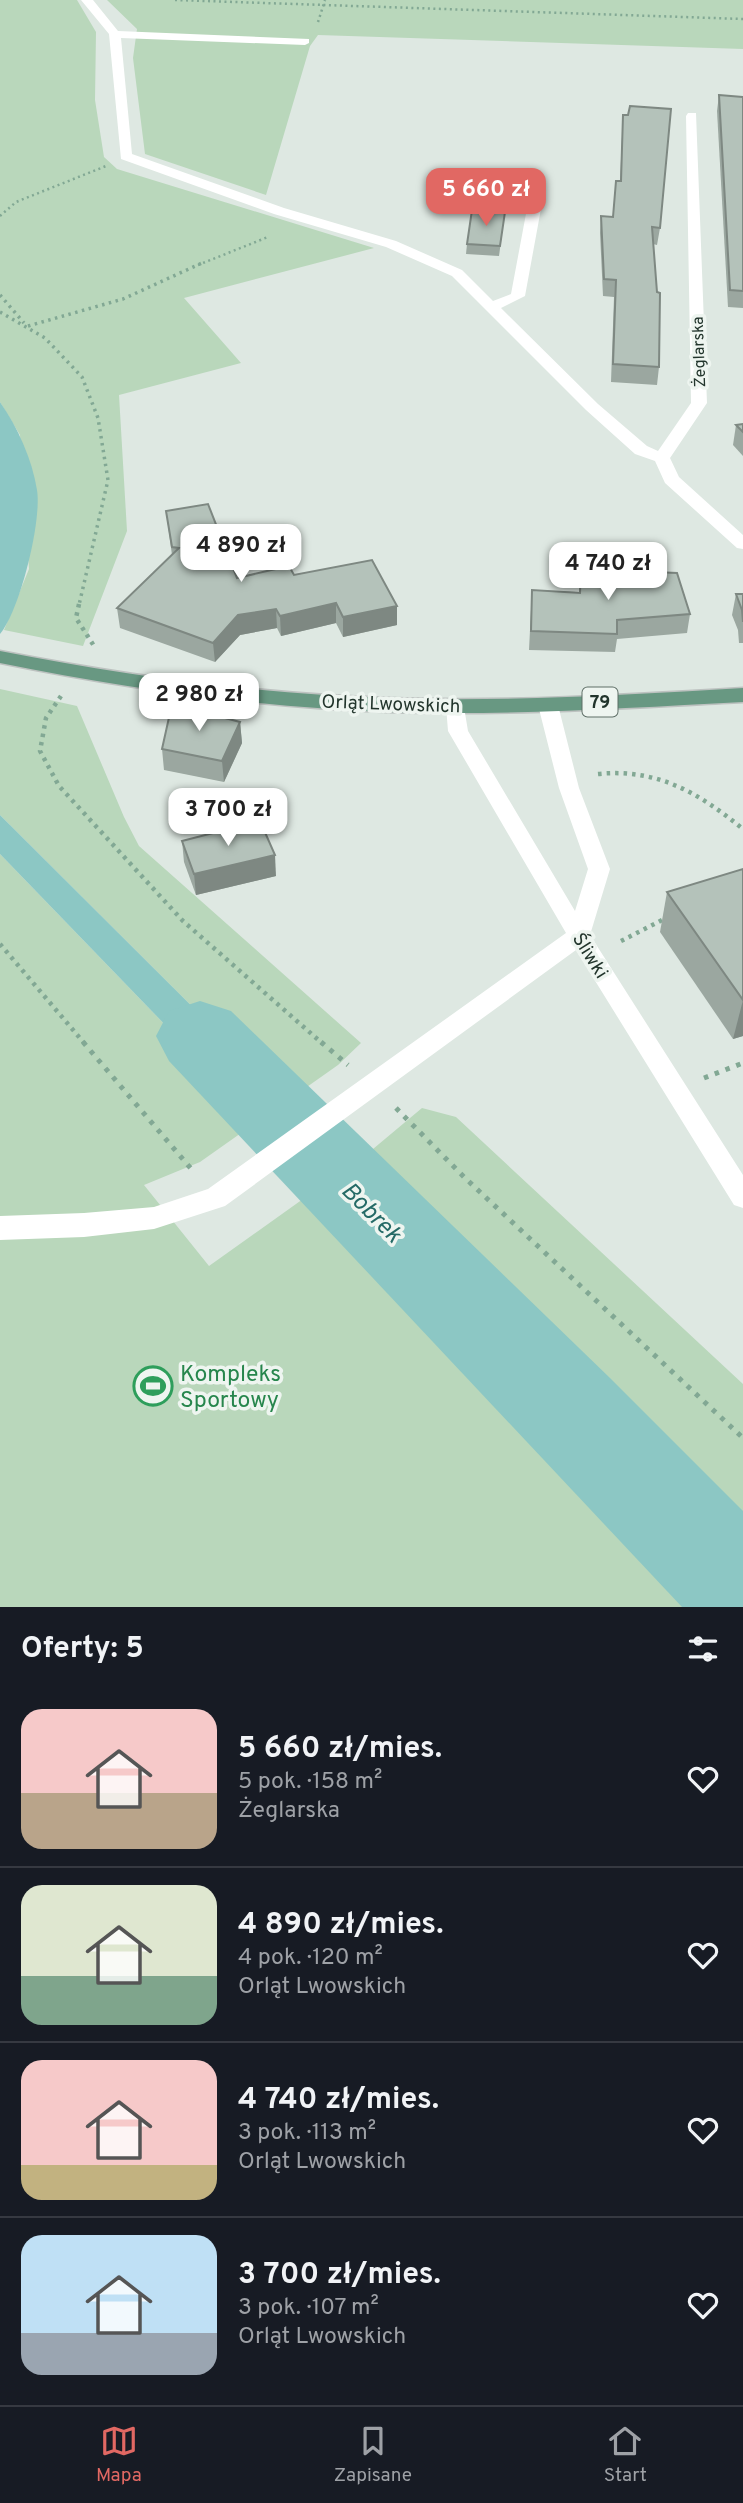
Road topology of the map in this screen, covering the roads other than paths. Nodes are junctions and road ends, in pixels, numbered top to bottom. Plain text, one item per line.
1 (88, 0) edge
2 (115, 34) junction
3 (305, 41) dead end
4 (692, 116) dead end
5 (538, 187) dead end
6 (493, 306) junction
7 (662, 457) junction
8 (743, 544) edge
9 (0, 657) edge
10 (743, 695) edge
11 (548, 705) junction
12 (456, 706) junction
13 (579, 936) junction
14 (743, 1197) edge
15 (0, 1228) edge

1 - 2 street
2 - 3 street
2 - 6 street
4 - 7 street, Żeglarska
5 - 6 street
6 - 7 street
7 - 8 street
9 - 12 main road, Orląt Lwowskich / 79
10 - 11 main road, Orląt Lwowskich / 79
11 - 12 main road, Orląt Lwowskich / 79
11 - 13 street
12 - 13 street, Śliwki
13 - 14 street, Śliwki
13 - 15 street

